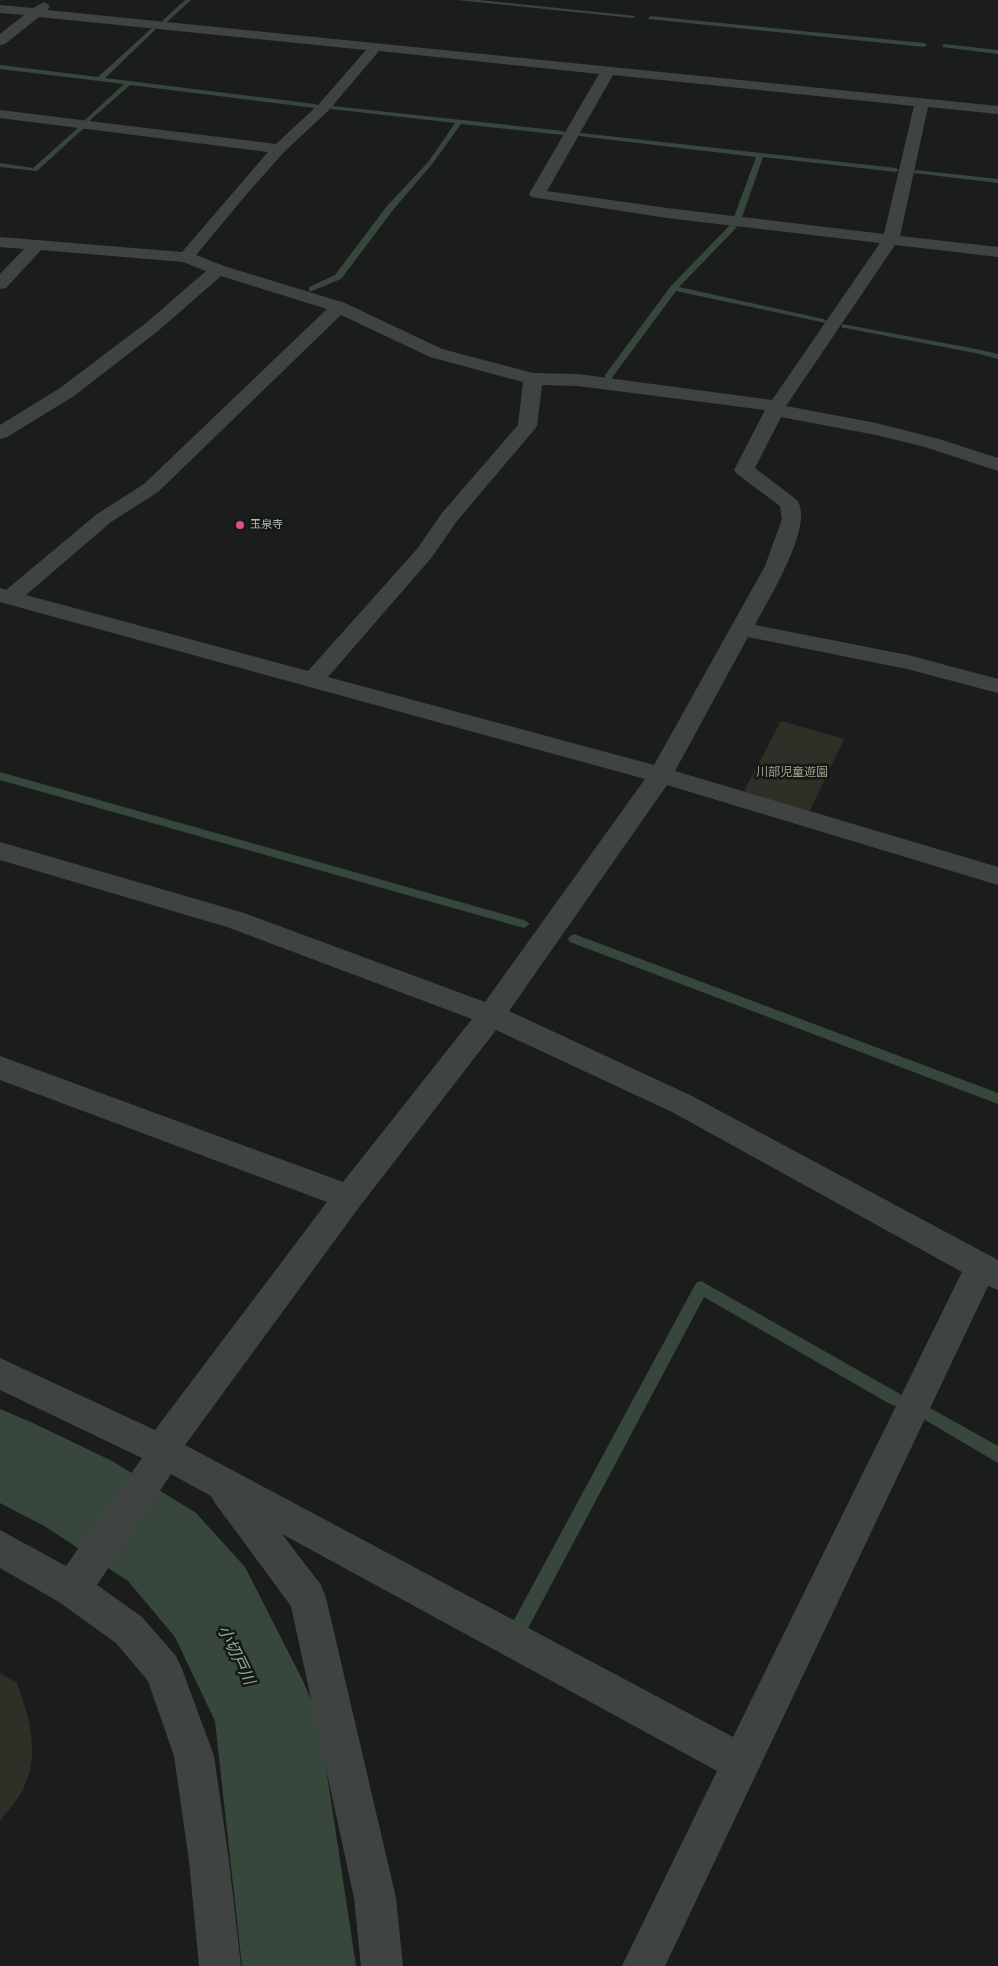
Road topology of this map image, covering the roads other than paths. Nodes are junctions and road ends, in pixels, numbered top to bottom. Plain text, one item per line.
1 (51, 0) edge
2 (0, 9) edge
3 (35, 12) junction
4 (0, 41) edge
5 (376, 47) junction
6 (608, 71) junction
7 (922, 103) junction
8 (998, 110) edge
9 (0, 114) edge
10 (279, 149) junction
11 (891, 239) junction
12 (0, 242) edge
13 (37, 245) junction
14 (998, 252) edge
15 (186, 257) junction
16 (218, 270) junction
17 (0, 284) edge
18 (339, 307) junction
19 (533, 379) junction
20 (776, 408) junction
21 (0, 433) edge
22 (998, 464) edge
23 (5, 597) edge
24 (742, 629) junction
25 (314, 680) junction
26 (998, 686) edge
27 (661, 774) junction
28 (0, 851) edge
29 (998, 876) edge
30 (491, 1014) junction
31 (0, 1068) edge
32 (349, 1197) junction
33 (990, 1272) edge
34 (0, 1373) edge
35 (158, 1460) junction
36 (222, 1484) junction
37 (0, 1548) edge
38 (81, 1575) junction
39 (742, 1764) junction
40 (220, 1966) edge
41 (382, 1966) edge
42 (642, 1966) edge

1 - 3 street
2 - 3 street
3 - 4 street
3 - 5 street
5 - 6 street
5 - 10 street
6 - 7 street
6 - 11 street
7 - 8 street
7 - 11 street
9 - 10 street
10 - 15 street
11 - 14 street
11 - 20 street
12 - 13 street
13 - 15 street
13 - 17 street
15 - 16 street
16 - 18 street
16 - 21 street
18 - 19 street
18 - 23 street
19 - 20 street
19 - 25 street
20 - 22 street
20 - 24 street
23 - 25 street
24 - 26 street
24 - 27 street
25 - 27 street
27 - 29 street
27 - 30 street
28 - 30 street
30 - 32 street
30 - 33 street
31 - 32 street
32 - 35 street
33 - 39 street
34 - 35 street
35 - 36 street
35 - 38 street
36 - 39 street
36 - 41 street
37 - 38 street
38 - 40 street
39 - 42 street

